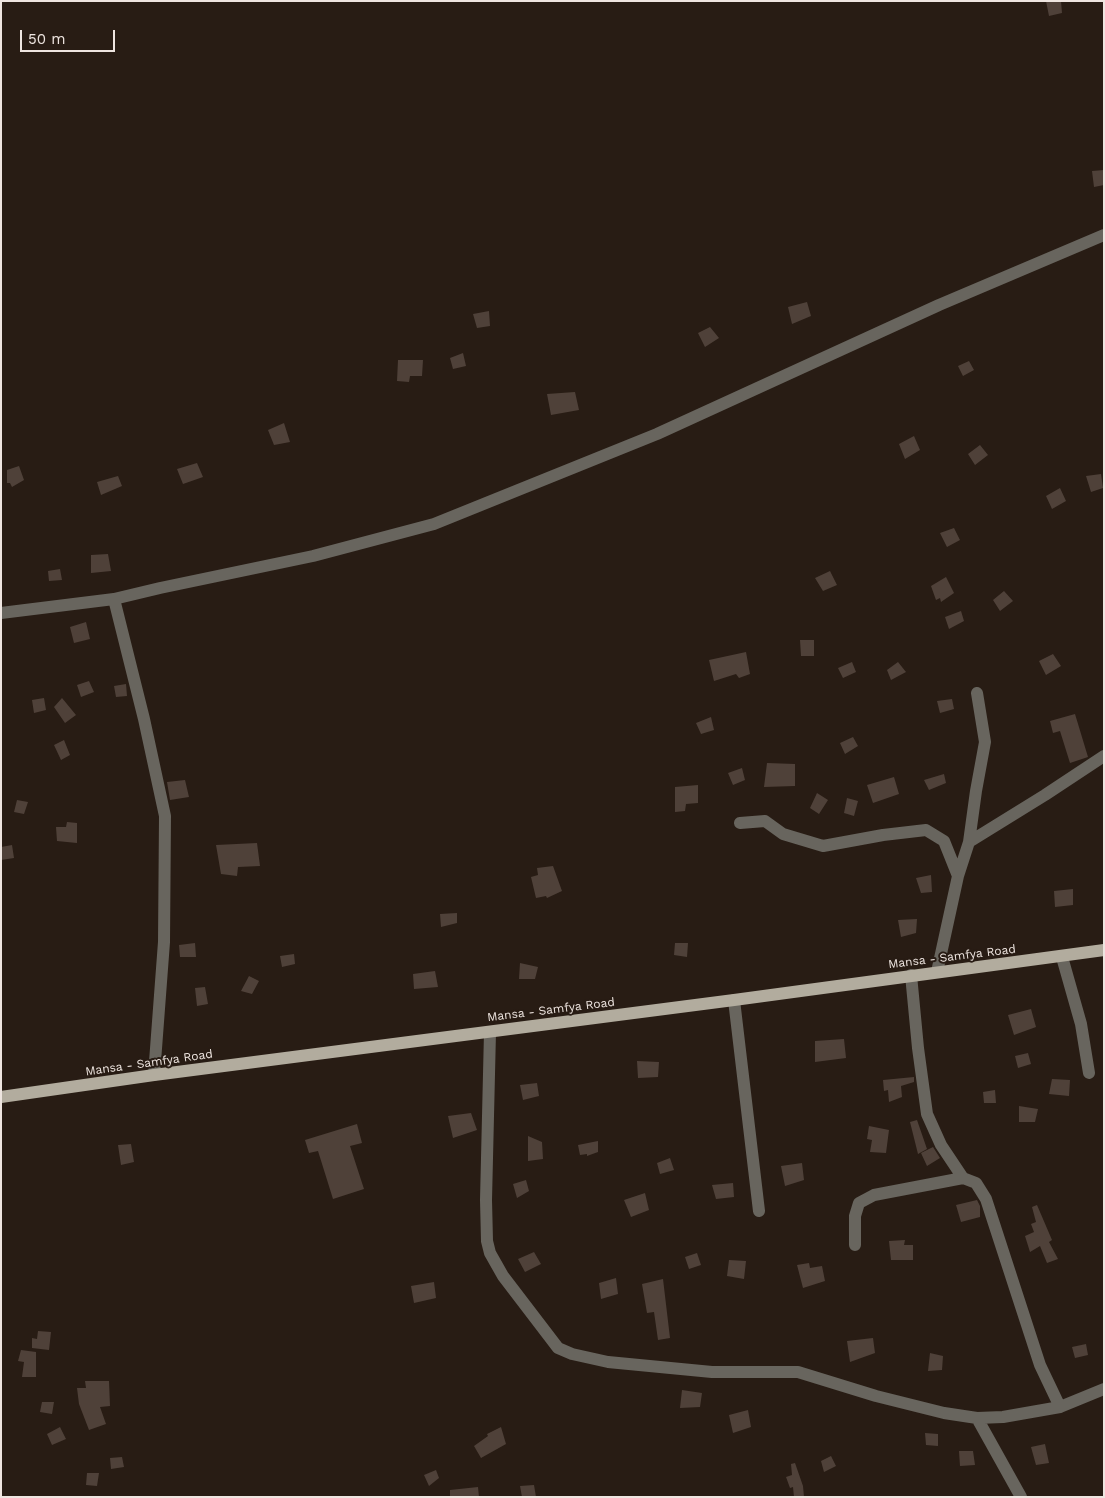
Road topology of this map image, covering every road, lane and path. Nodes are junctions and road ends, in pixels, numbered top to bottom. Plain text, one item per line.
1 (1104, 235) edge
2 (114, 599) junction
3 (1, 613) edge
4 (977, 693) dead end
5 (1104, 756) edge
6 (740, 823) dead end
7 (969, 842) junction
8 (958, 876) junction
9 (1104, 950) edge
10 (1062, 957) junction
11 (937, 972) junction
12 (911, 976) junction
13 (734, 1000) junction
14 (490, 1032) junction
15 (1089, 1073) dead end
16 (154, 1075) junction
17 (1, 1097) edge
18 (963, 1178) junction
19 (759, 1210) dead end
20 (855, 1246) dead end
21 (1104, 1389) edge
22 (1060, 1407) junction
23 (977, 1418) junction
24 (1021, 1497) edge

1 - 2 street
2 - 3 street
2 - 16 street
4 - 7 street
5 - 7 street
6 - 8 street
7 - 8 street
8 - 11 street
9 - 10 main road, Mansa - Samfya Road
10 - 11 main road, Mansa - Samfya Road
10 - 15 street
11 - 12 main road, Mansa - Samfya Road
12 - 13 main road, Mansa - Samfya Road
12 - 18 street
13 - 14 main road, Mansa - Samfya Road
13 - 19 street
14 - 16 main road, Mansa - Samfya Road
14 - 23 street
16 - 17 main road, Mansa - Samfya Road
18 - 20 street
18 - 22 street
21 - 22 street
22 - 23 street
23 - 24 street

